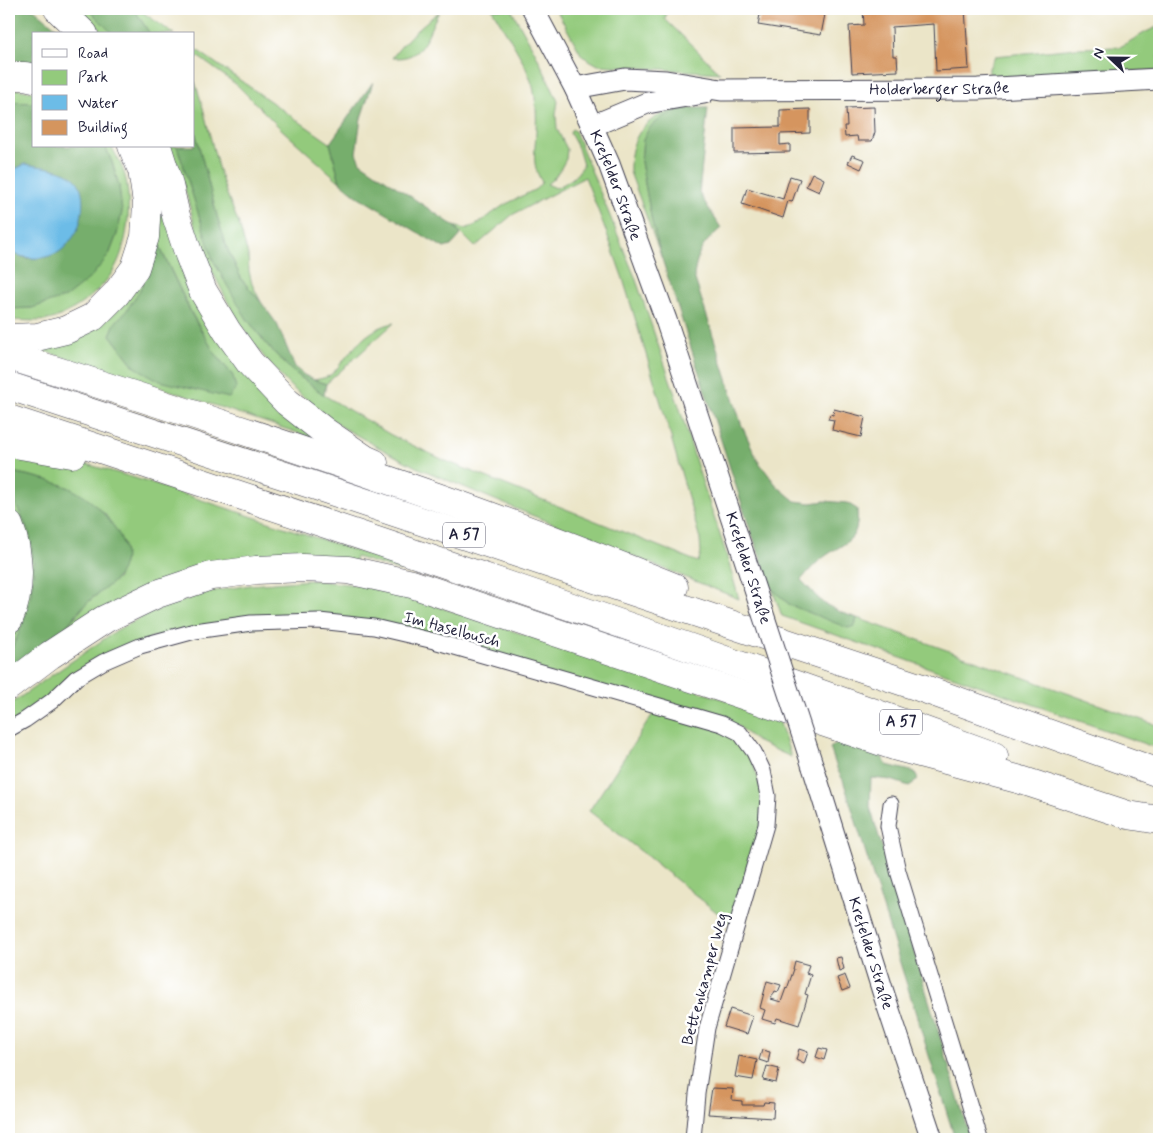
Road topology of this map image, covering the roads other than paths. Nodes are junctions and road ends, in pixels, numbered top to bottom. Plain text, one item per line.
1 (58, 9) edge
2 (532, 9) edge
3 (82, 32) edge
4 (9, 76) edge
5 (32, 78) edge
6 (1159, 79) edge
7 (575, 88) junction
8 (721, 90) junction
9 (592, 126) junction
10 (133, 148) edge
11 (157, 148) edge
12 (9, 338) edge
13 (9, 356) edge
14 (9, 386) edge
15 (9, 419) edge
16 (9, 444) edge
17 (226, 490) junction
18 (9, 525) edge
19 (566, 544) junction
20 (9, 619) edge
21 (9, 686) edge
22 (919, 687) junction
23 (9, 729) edge
24 (1159, 773) edge
25 (891, 804) dead end
26 (1159, 816) edge
27 (1159, 820) edge
28 (748, 888) joint
29 (693, 1139) edge
30 (932, 1139) edge
31 (980, 1139) edge

1 - 3 highway
2 - 7 main road, Krefelder Straße
4 - 5 highway
6 - 8 main road, Holderberger Straße
7 - 8 main road, Holderberger Straße
7 - 9 main road, Krefelder Straße
8 - 9 main road, Holderberger Straße
9 - 30 main road, Krefelder Straße, bridge
10 - 12 highway
11 - 19 highway
13 - 19 highway
14 - 22 highway, A 57
15 - 17 highway, A 57
16 - 17 highway
17 - 26 highway, A 57
18 - 20 highway
19 - 22 highway
21 - 27 highway
22 - 24 highway, A 57
23 - 28 street, Im Haselbusch
25 - 31 street
28 - 29 street, Bettenkamper Weg

